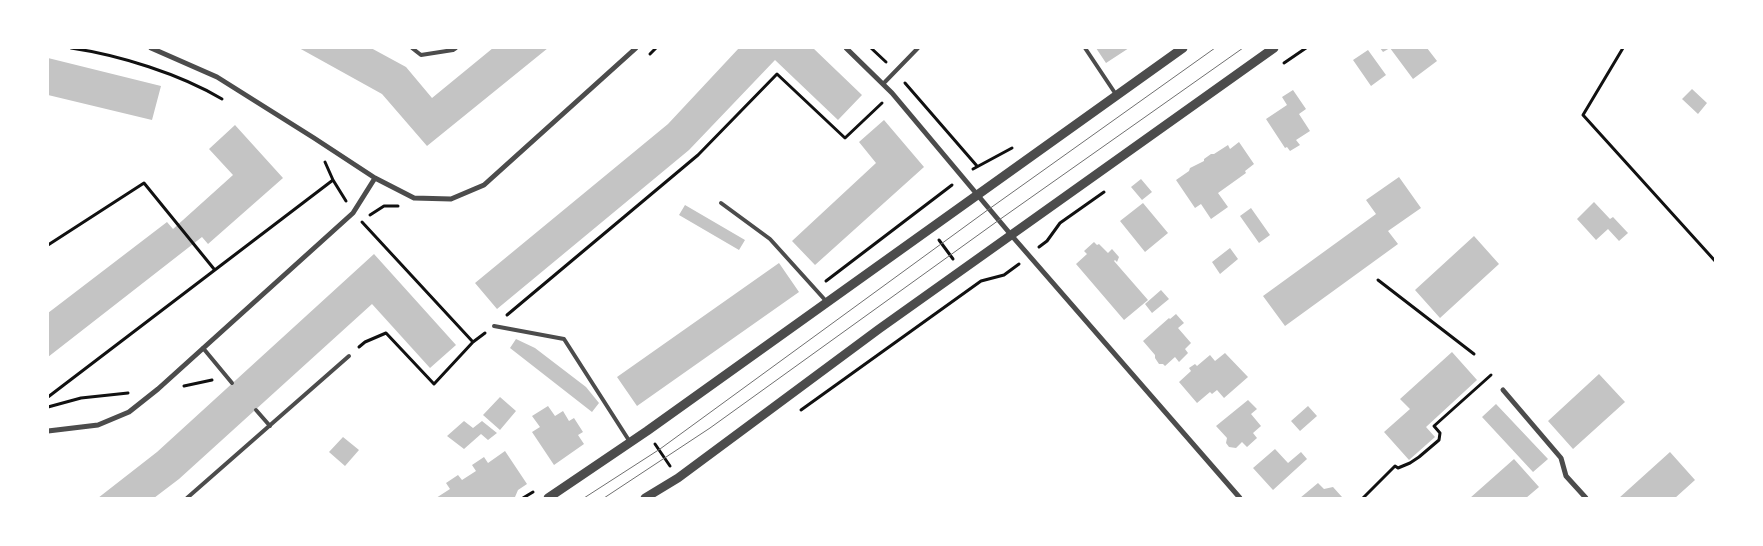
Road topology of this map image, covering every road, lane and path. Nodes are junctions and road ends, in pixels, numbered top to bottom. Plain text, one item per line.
1 (71, 48) edge
2 (151, 48) edge
3 (412, 48) edge
4 (456, 48) edge
5 (636, 48) edge
6 (846, 48) edge
7 (871, 48) edge
8 (918, 48) edge
9 (1086, 48) edge
10 (1183, 48) edge
11 (1274, 48) edge
12 (1306, 48) edge
13 (1623, 48) edge
14 (1282, 64) dead end
15 (895, 72) junction
16 (883, 84) junction
17 (1117, 96) junction
18 (884, 101) dead end
19 (226, 102) dead end
20 (1018, 144) dead end
21 (317, 157) dead end
22 (977, 166) junction
23 (962, 177) junction
24 (375, 178) junction
25 (333, 180) junction
26 (1108, 189) dead end
27 (977, 195) junction
28 (721, 203) dead end
29 (353, 213) junction
30 (930, 228) junction
31 (1012, 236) junction
32 (48, 245) edge
33 (1029, 256) junction
34 (1716, 262) edge
35 (214, 269) junction
36 (963, 270) junction
37 (1378, 280) dead end
38 (974, 286) junction
39 (826, 301) junction
40 (494, 326) junction
41 (473, 342) junction
42 (203, 348) junction
43 (1474, 354) dead end
44 (349, 356) joint
45 (1492, 375) dead end
46 (232, 383) dead end
47 (1503, 390) dead end
48 (48, 397) edge
49 (256, 410) dead end
50 (798, 411) dead end
51 (270, 426) junction
52 (48, 431) edge
53 (647, 431) junction
54 (630, 442) junction
55 (678, 478) junction
56 (187, 498) edge
57 (548, 498) edge
58 (645, 498) edge
59 (1240, 498) edge
60 (1363, 498) edge
61 (1586, 498) edge

1 - 19 path
2 - 24 street
3 - 4 lane
5 - 24 street
6 - 16 street
7 - 15 path
8 - 15 lane
9 - 17 lane
10 - 17 street
11 - 31 street
12 - 14 path
13 - 34 path
15 - 16 lane
15 - 22 path
16 - 23 street
17 - 27 street
18 - 40 path
20 - 22 path
21 - 25 path
22 - 23 path
23 - 27 street
23 - 30 path
24 - 29 street
25 - 29 path
25 - 35 path
26 - 33 path
27 - 30 street
27 - 31 street
28 - 39 lane
29 - 41 path
29 - 42 street
30 - 36 path
30 - 39 street
31 - 33 street
31 - 36 street
32 - 35 path
33 - 38 path
33 - 59 street
35 - 48 path
36 - 38 path
36 - 55 street
37 - 43 path
38 - 50 path
39 - 53 street
40 - 41 path
40 - 54 lane
41 - 44 path
42 - 46 lane
42 - 52 street
44 - 51 lane
45 - 60 path
47 - 61 street
49 - 51 lane
51 - 56 lane
53 - 54 street
53 - 55 path
54 - 57 street
55 - 58 street

